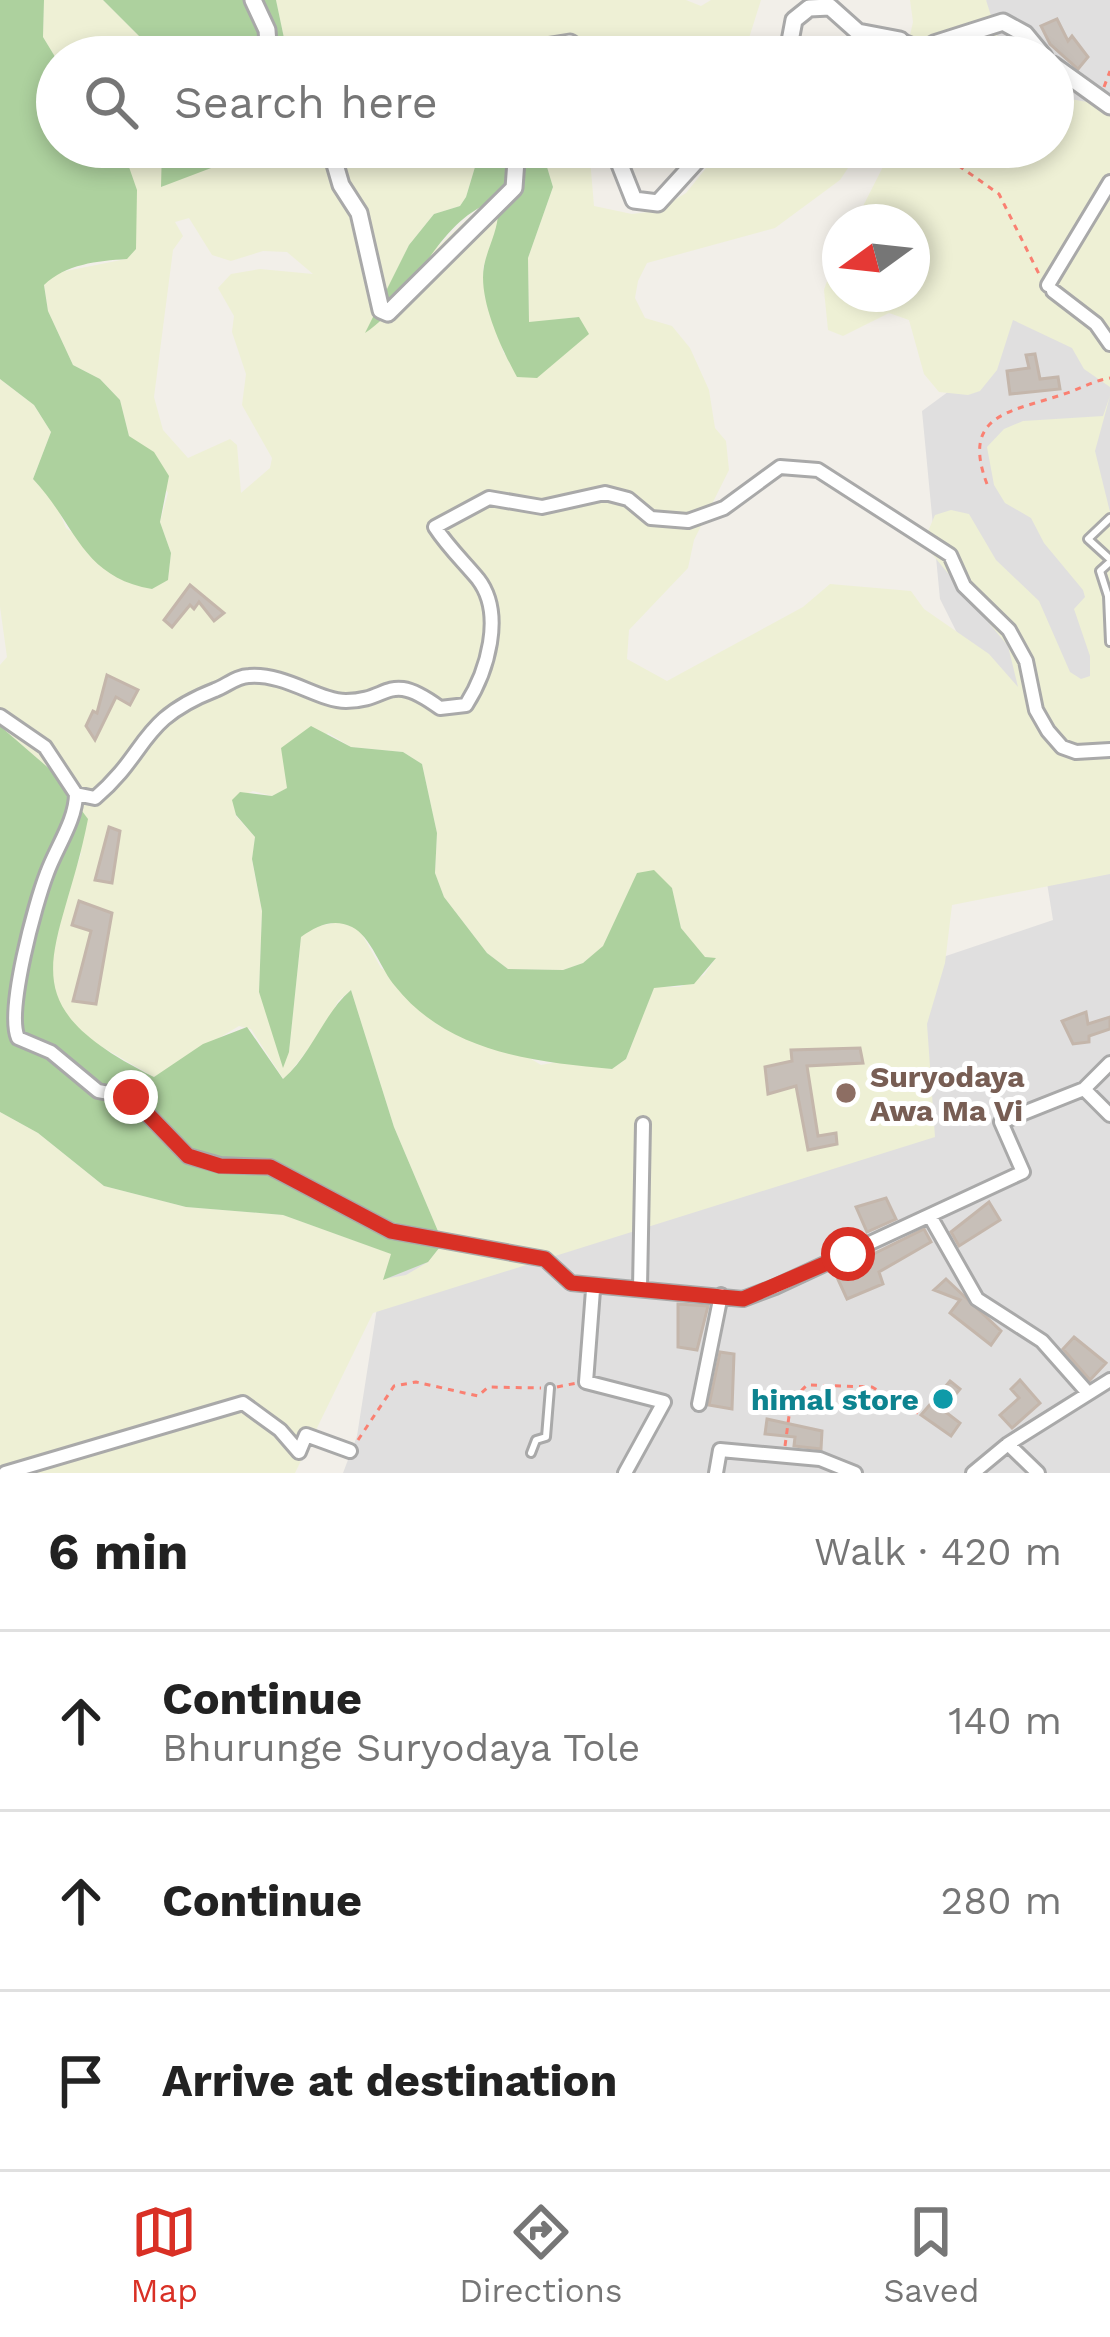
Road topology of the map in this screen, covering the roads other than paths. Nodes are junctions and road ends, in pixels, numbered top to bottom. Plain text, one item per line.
1 (254, 0) edge
2 (267, 36) edge
3 (791, 36) edge
4 (880, 36) edge
5 (959, 36) edge
6 (1027, 36) edge
7 (1074, 80) edge
8 (1110, 106) edge
9 (336, 168) edge
10 (515, 168) edge
11 (622, 168) edge
12 (690, 168) edge
13 (1110, 182) edge
14 (1110, 344) edge
15 (1110, 518) edge
16 (1110, 560) edge
17 (1110, 641) edge
18 (0, 716) edge
19 (1110, 750) edge
20 (76, 794) junction
21 (1110, 1063) edge
22 (1084, 1089) junction
23 (1110, 1115) edge
24 (644, 1124) dead end
25 (931, 1218) junction
26 (601, 1285) junction
27 (640, 1288) junction
28 (721, 1295) junction
29 (1110, 1380) edge
30 (550, 1388) road end
31 (1088, 1394) junction
32 (699, 1404) dead end
33 (1008, 1444) junction
34 (350, 1450) road end
35 (531, 1453) dead end
36 (5, 1473) edge
37 (625, 1473) edge
38 (716, 1473) edge
39 (855, 1473) edge
40 (973, 1473) edge
41 (1038, 1473) edge

1 - 2 street
3 - 4 street
5 - 6 street
7 - 8 street
9 - 10 street
11 - 12 street
13 - 14 street
15 - 16 lane
16 - 17 lane
18 - 20 street
19 - 20 street
20 - 26 street
21 - 22 street
22 - 23 street
22 - 25 street
24 - 27 street
25 - 28 street
25 - 31 street
26 - 27 street
26 - 37 street
27 - 28 street
28 - 32 street
29 - 31 street
30 - 35 lane
31 - 33 street
33 - 40 street
33 - 41 street
34 - 36 street
38 - 39 street

